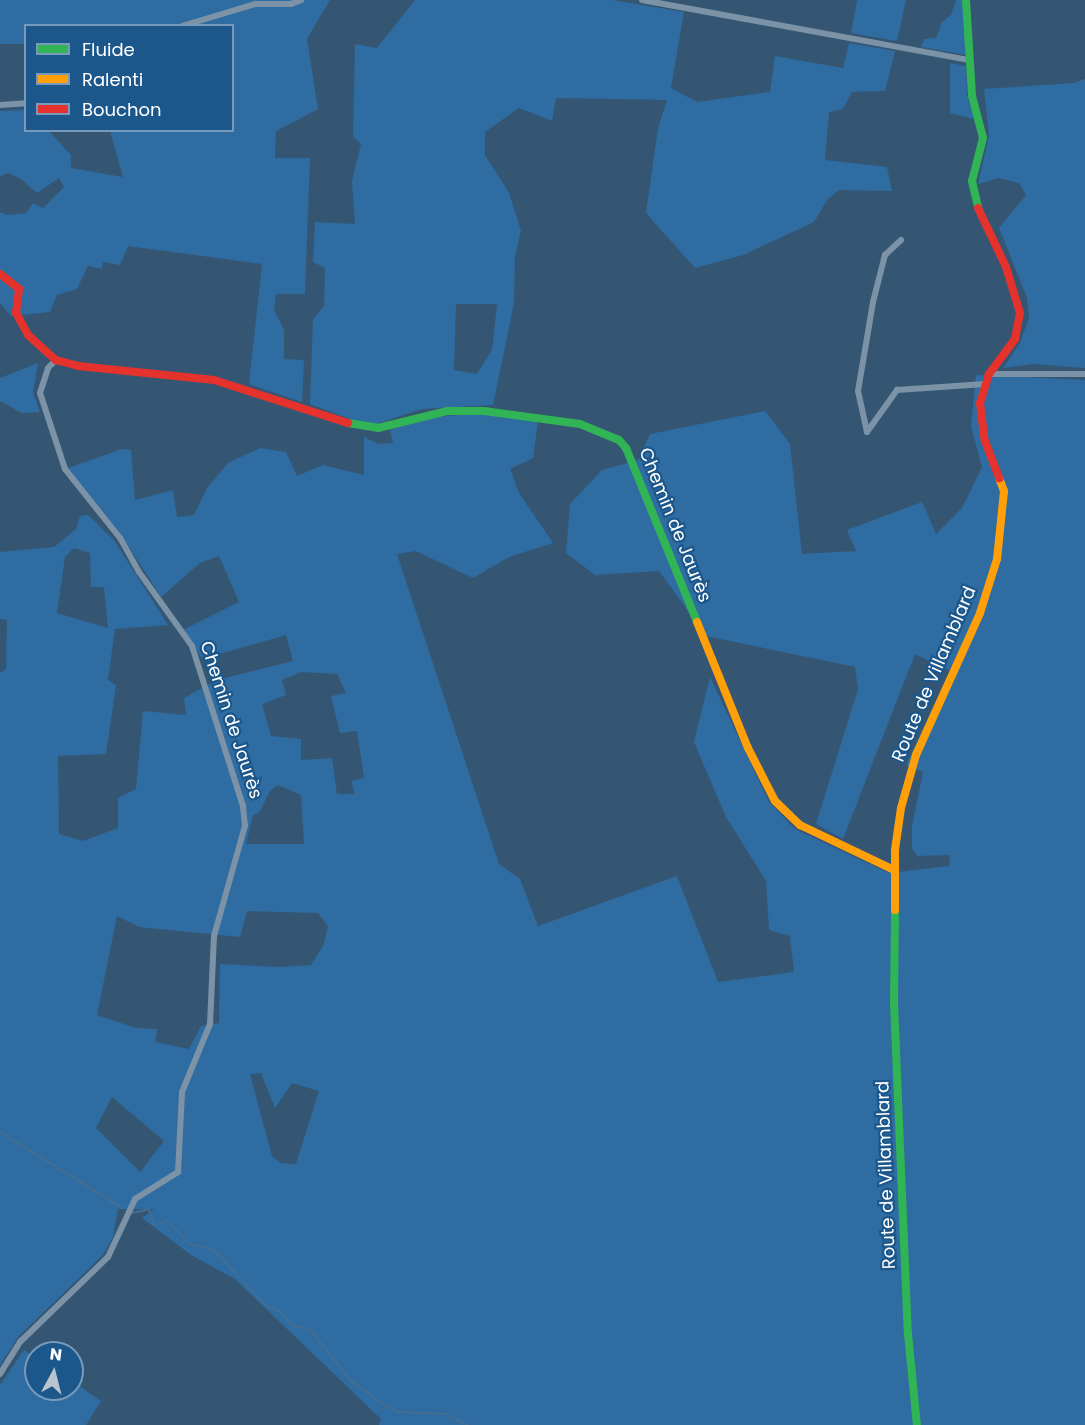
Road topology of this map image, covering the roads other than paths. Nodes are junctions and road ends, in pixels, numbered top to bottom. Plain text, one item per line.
1 (301, 0) edge
2 (642, 0) edge
3 (966, 0) edge
4 (189, 24) edge
5 (970, 60) junction
6 (24, 103) edge
7 (0, 105) edge
8 (901, 240) dead end
9 (0, 274) edge
10 (56, 360) junction
11 (989, 374) junction
12 (1085, 374) edge
13 (985, 384) junction
14 (894, 870) junction
15 (0, 1374) edge
16 (917, 1425) edge

1 - 4 street
2 - 5 street
3 - 5 street, Route de Villamblard
5 - 11 street, Route de Villamblard
6 - 7 street
8 - 13 street
9 - 10 street
10 - 14 street, Chemin de Jaurès
10 - 15 street, Chemin de Jaurès
11 - 12 street
11 - 13 street, Route de Villamblard
13 - 14 street, Route de Villamblard
14 - 16 street, Route de Villamblard

